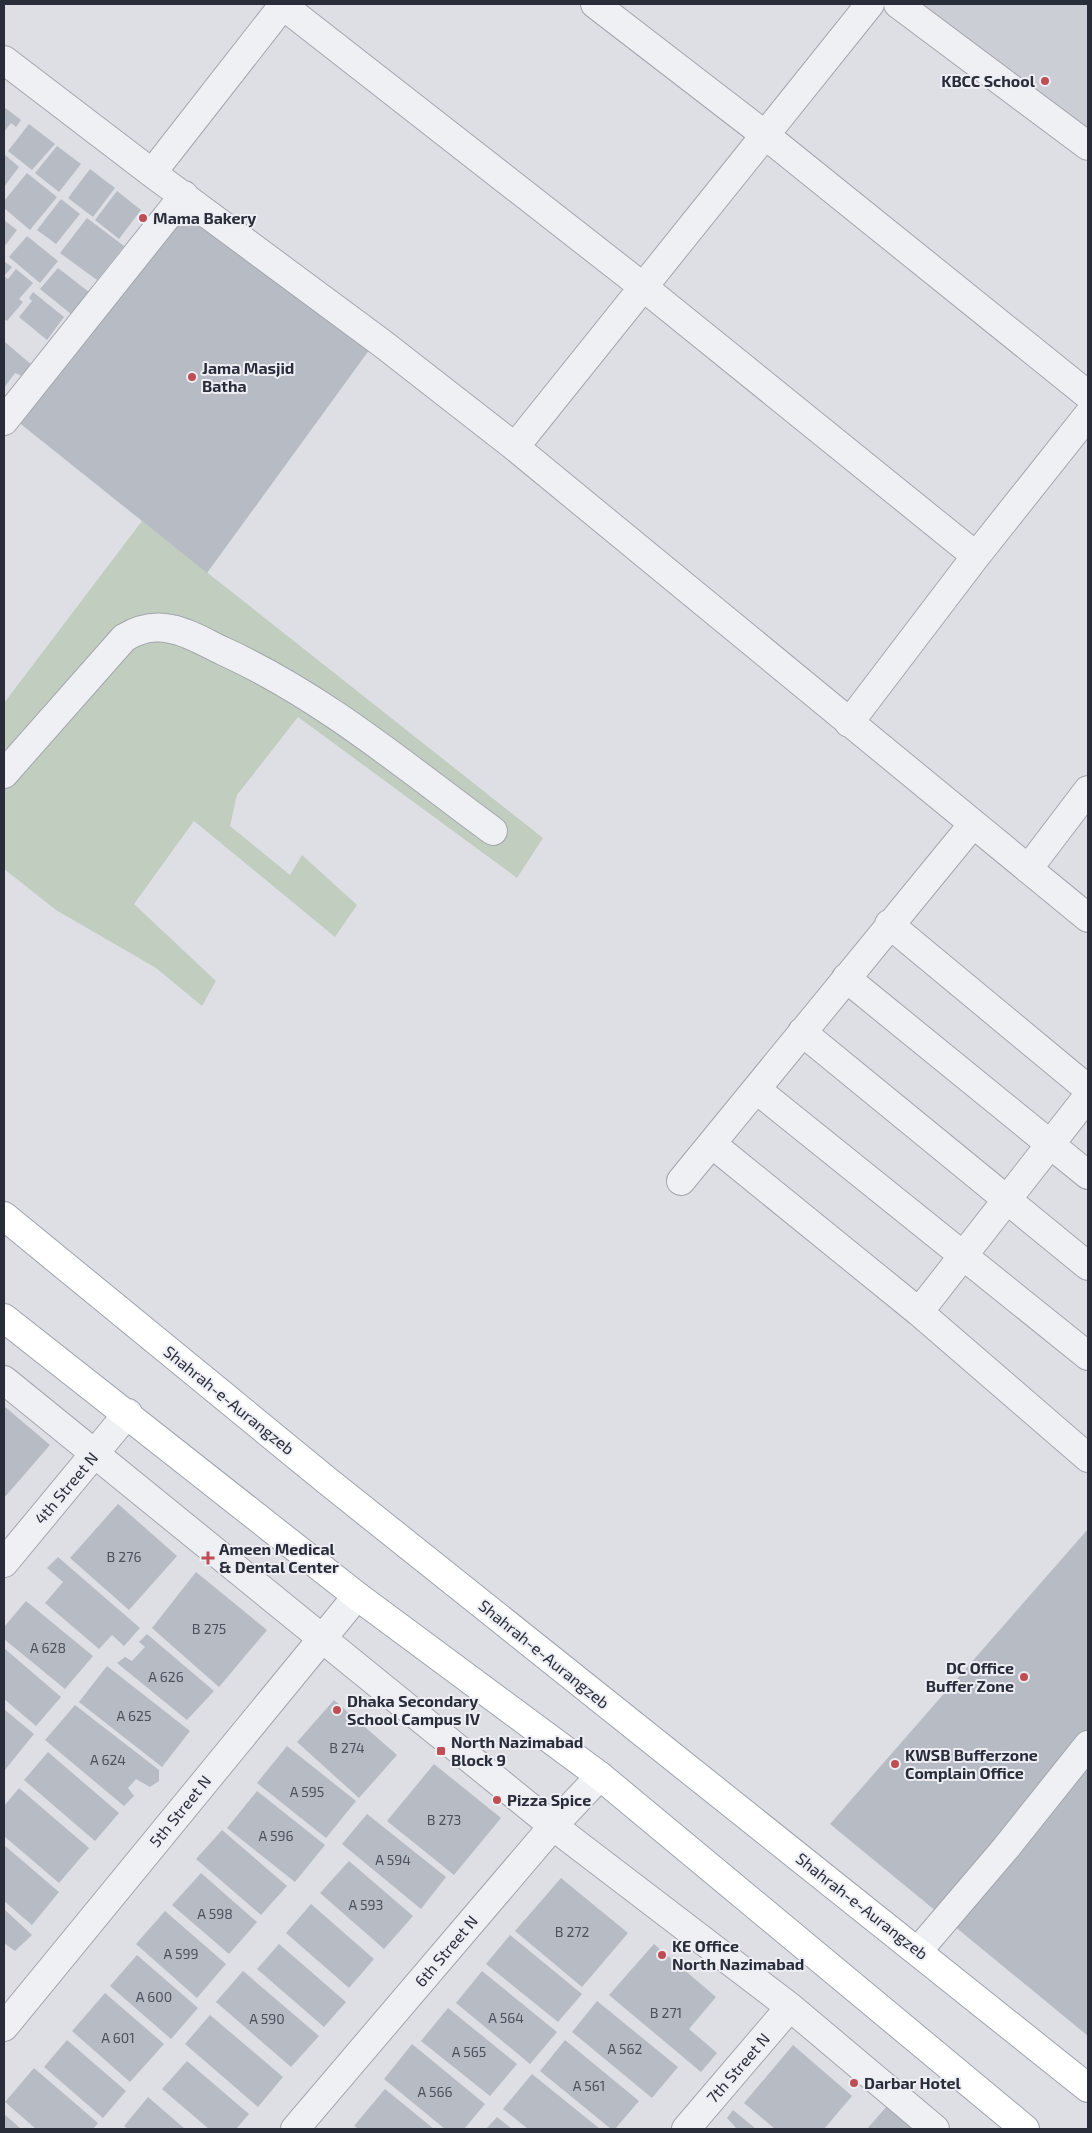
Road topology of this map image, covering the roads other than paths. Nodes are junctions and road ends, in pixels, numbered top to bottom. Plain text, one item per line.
1 (283, 4) edge
2 (594, 4) edge
3 (870, 4) edge
4 (898, 4) edge
5 (4, 60) edge
6 (765, 134) junction
7 (1088, 146) edge
8 (152, 173) junction
9 (184, 195) junction
10 (642, 286) junction
11 (1088, 396) edge
12 (1088, 415) edge
13 (4, 421) edge
14 (516, 447) junction
15 (976, 556) junction
16 (849, 723) junction
17 (4, 774) edge
18 (1088, 790) edge
19 (973, 824) junction
20 (494, 831) dead end
21 (1028, 869) junction
22 (1088, 918) edge
23 (889, 924) junction
24 (846, 978) junction
25 (802, 1032) junction
26 (1088, 1089) edge
27 (757, 1090) junction
28 (1088, 1096) edge
29 (712, 1144) junction
30 (1050, 1145) junction
31 (1088, 1175) edge
32 (681, 1180) dead end
33 (1007, 1200) junction
34 (4, 1216) edge
35 (963, 1256) junction
36 (1088, 1266) edge
37 (919, 1312) junction
38 (4, 1318) edge
39 (1088, 1356) edge
40 (4, 1380) edge
41 (128, 1413) junction
42 (94, 1454) junction
43 (1088, 1458) edge
44 (4, 1563) edge
45 (358, 1596) junction
46 (322, 1638) junction
47 (1088, 1745) edge
48 (600, 1776) junction
49 (553, 1826) junction
50 (918, 1951) junction
51 (790, 2007) junction
52 (4, 2027) edge
53 (1088, 2088) edge
54 (295, 2129) edge
55 (686, 2129) edge
56 (935, 2129) edge
57 (1025, 2129) edge

1 - 8 street
1 - 10 street
2 - 6 street
3 - 6 street
4 - 7 street
5 - 8 street
6 - 10 street
6 - 11 street
8 - 9 street
9 - 13 street
9 - 14 street
10 - 14 street
10 - 15 street
12 - 15 street
14 - 16 street
15 - 16 street
16 - 19 street
17 - 20 street
18 - 21 street
19 - 21 street
19 - 23 street
21 - 22 street
23 - 24 street
23 - 26 street
24 - 25 street
24 - 30 street
25 - 27 street
25 - 33 street
27 - 29 street
27 - 35 street
28 - 30 street
29 - 32 street
29 - 37 street
30 - 31 street
30 - 33 street
33 - 35 street
33 - 36 street
34 - 50 main road, Shahrah-e-Aurangzeb
35 - 37 street
35 - 39 street
37 - 43 street
38 - 41 main road
40 - 42 street
41 - 42 street, 4th Street N
41 - 45 main road
42 - 44 street, 4th Street N
42 - 46 street
45 - 46 street, 5th Street N
45 - 48 main road
46 - 49 street
46 - 52 street, 5th Street N
47 - 50 street
48 - 49 street, 6th Street N
48 - 57 main road
49 - 51 street
49 - 54 street, 6th Street N
50 - 53 main road, Shahrah-e-Aurangzeb
51 - 55 street, 7th Street N
51 - 56 street

